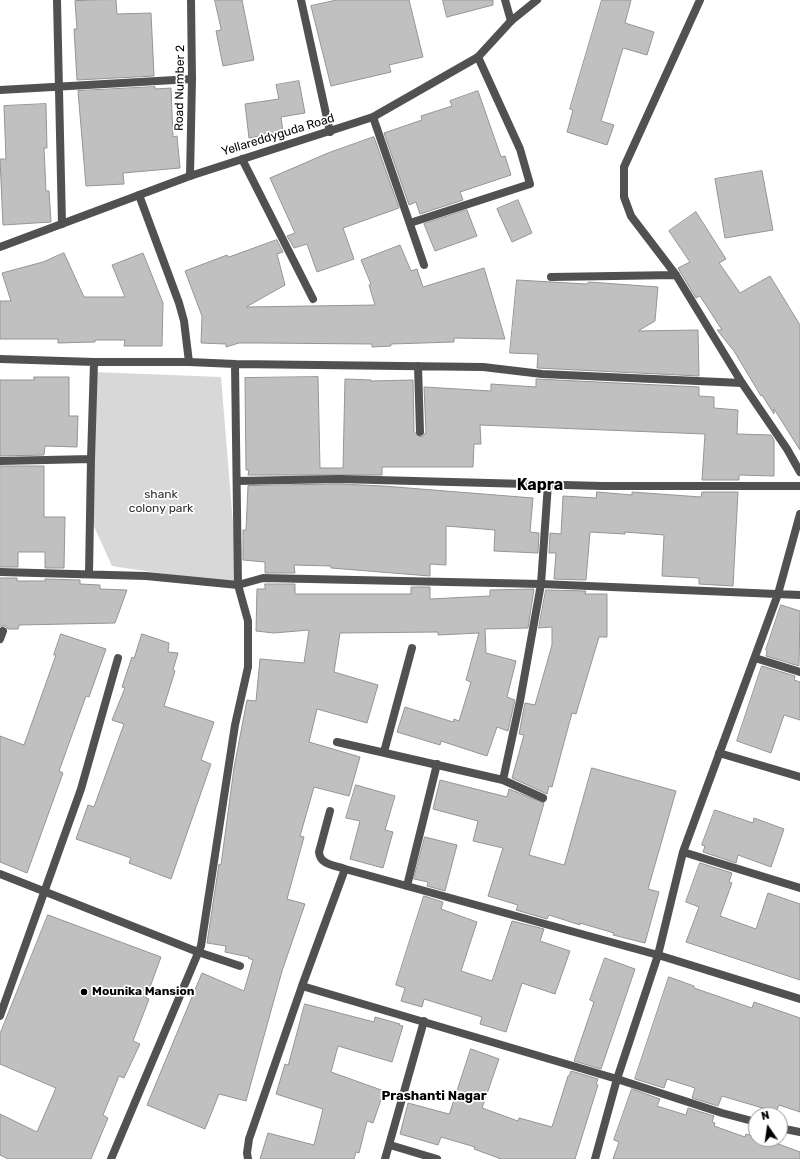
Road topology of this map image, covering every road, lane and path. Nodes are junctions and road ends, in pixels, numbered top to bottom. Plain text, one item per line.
1 (57, 0) edge
2 (191, 0) edge
3 (301, 0) edge
4 (505, 0) edge
5 (537, 0) edge
6 (700, 0) edge
7 (511, 21) junction
8 (478, 57) junction
9 (192, 79) junction
10 (59, 87) junction
11 (0, 90) edge
12 (373, 117) junction
13 (330, 132) junction
14 (242, 159) junction
15 (190, 176) junction
16 (139, 195) junction
17 (410, 223) junction
18 (62, 224) junction
19 (0, 247) edge
20 (424, 265) dead end
21 (676, 275) junction
22 (551, 277) dead end
23 (313, 299) dead end
24 (0, 359) edge
25 (94, 362) junction
26 (189, 362) junction
27 (235, 364) junction
28 (418, 366) junction
29 (742, 383) junction
30 (420, 432) dead end
31 (91, 459) junction
32 (0, 461) edge
33 (800, 472) edge
34 (237, 481) junction
35 (548, 484) junction
36 (800, 486) edge
37 (800, 514) edge
38 (0, 572) edge
39 (89, 574) junction
40 (541, 584) junction
41 (238, 585) junction
42 (778, 594) junction
43 (800, 595) edge
44 (412, 648) dead end
45 (118, 658) dead end
46 (755, 658) junction
47 (800, 672) edge
48 (337, 742) dead end
49 (384, 752) junction
50 (719, 753) junction
51 (437, 764) junction
52 (800, 776) edge
53 (503, 780) junction
54 (543, 798) dead end
55 (330, 812) dead end
56 (683, 852) junction
57 (345, 869) junction
58 (0, 874) edge
59 (407, 886) junction
60 (800, 888) edge
61 (45, 891) junction
62 (198, 952) junction
63 (658, 956) junction
64 (240, 966) dead end
65 (302, 986) junction
66 (800, 999) edge
67 (0, 1016) edge
68 (424, 1021) junction
69 (617, 1079) junction
70 (748, 1120) edge
71 (788, 1130) edge
72 (800, 1132) edge
73 (390, 1145) junction
74 (112, 1159) edge
75 (248, 1159) edge
76 (385, 1159) edge
77 (437, 1159) edge
78 (595, 1159) edge

1 - 10 street
2 - 9 street, Road Number 2
3 - 13 street
4 - 7 street
5 - 7 street, Yellareddyguda Road
6 - 21 street
7 - 8 street, Yellareddyguda Road
8 - 12 street, Yellareddyguda Road
8 - 17 street
9 - 10 street
9 - 15 street, Road Number 2
10 - 11 street
10 - 18 street
12 - 13 street, Yellareddyguda Road
12 - 17 street
13 - 14 street, Yellareddyguda Road
14 - 15 street, Yellareddyguda Road
14 - 23 street
15 - 16 street, Yellareddyguda Road
16 - 18 street, Yellareddyguda Road
16 - 26 street
17 - 20 street
18 - 19 street, Yellareddyguda Road
21 - 22 street
21 - 29 street
24 - 25 street
25 - 26 street
25 - 31 street
26 - 27 street
27 - 28 street
27 - 34 street
28 - 29 street
28 - 30 street
29 - 33 street
31 - 32 street
31 - 39 street
34 - 35 street
34 - 41 street
35 - 36 street
35 - 40 street
37 - 42 street
38 - 39 street
39 - 41 street
40 - 41 street
40 - 42 street
40 - 53 street
41 - 62 street
42 - 43 street
42 - 46 street
44 - 49 street
45 - 61 street
46 - 47 street
46 - 50 street
48 - 49 street
49 - 51 street
50 - 52 street
50 - 56 street
51 - 53 street
51 - 59 street
53 - 54 street
55 - 57 street
56 - 60 street
56 - 63 street
57 - 59 street
57 - 65 street
58 - 61 street
59 - 63 street
61 - 62 street
61 - 67 street
62 - 64 street
62 - 74 street
63 - 66 street
63 - 69 street
65 - 68 street
65 - 75 street
68 - 69 street
68 - 73 street
69 - 70 street
69 - 78 street
71 - 72 street
73 - 76 street
73 - 77 street

